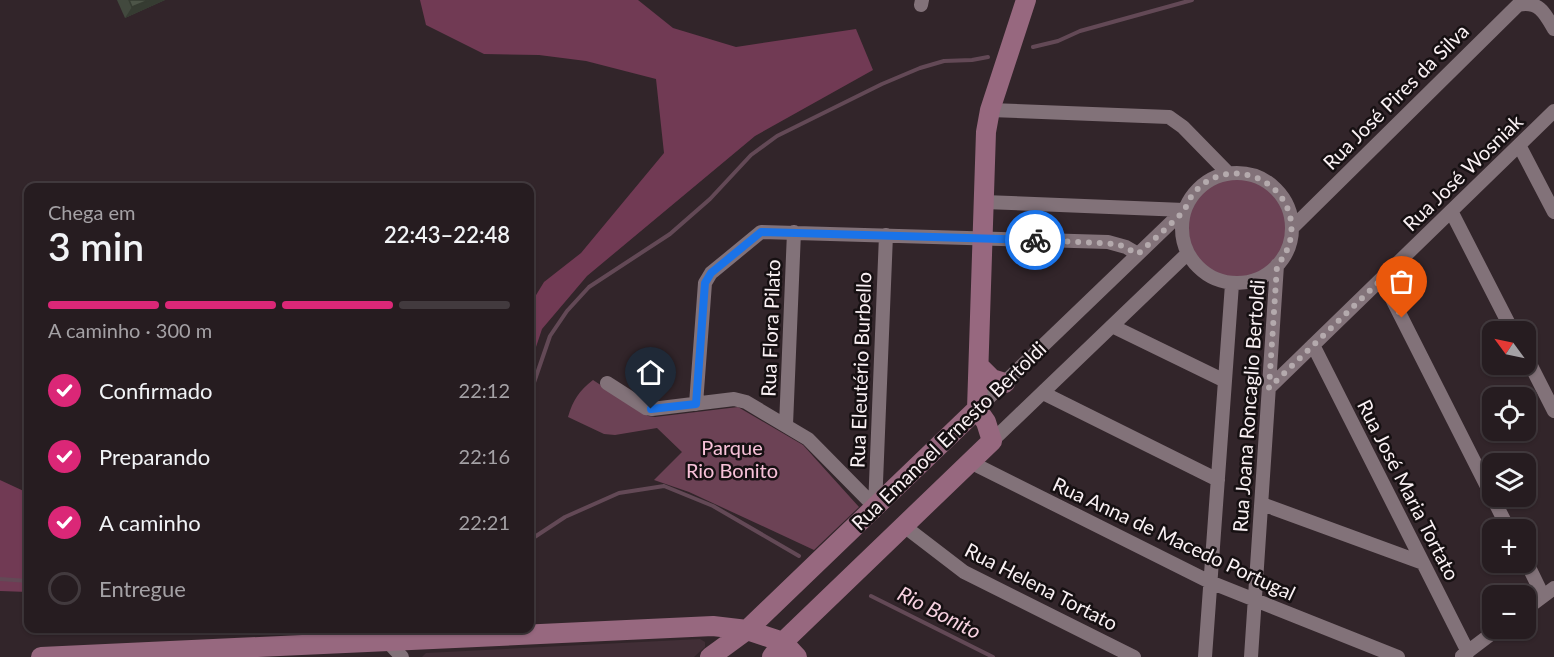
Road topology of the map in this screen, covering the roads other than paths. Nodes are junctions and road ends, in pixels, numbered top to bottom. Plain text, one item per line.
1 (1026, 0) edge
2 (1554, 29) edge
3 (990, 110) junction
4 (1554, 111) edge
5 (1519, 145) junction
6 (1228, 173) junction
7 (984, 202) junction
8 (1184, 210) junction
9 (1451, 211) junction
10 (1554, 212) edge
11 (1292, 228) junction
12 (794, 232) junction
13 (886, 235) junction
14 (983, 238) junction
15 (1138, 254) junction
16 (1187, 254) junction
17 (1277, 266) junction
18 (1382, 279) junction
19 (1232, 284) junction
20 (1507, 321) edge
21 (1112, 326) junction
22 (1313, 345) junction
23 (979, 366) junction
24 (1536, 375) edge
25 (1225, 381) junction
26 (607, 383) dead end
27 (1005, 383) junction
28 (1269, 388) junction
29 (1043, 393) junction
30 (696, 404) junction
31 (977, 408) junction
32 (1554, 411) edge
33 (786, 425) junction
34 (947, 438) junction
35 (992, 441) junction
36 (970, 462) junction
37 (1218, 480) junction
38 (1262, 504) junction
39 (875, 507) junction
40 (1503, 519) edge
41 (904, 526) junction
42 (1423, 563) junction
43 (1535, 573) edge
44 (1210, 582) junction
45 (1549, 592) edge
46 (1255, 601) junction
47 (1536, 602) edge
48 (747, 630) junction
49 (1484, 639) edge
50 (387, 641) junction
51 (777, 649) edge
52 (271, 652) edge
53 (1464, 654) edge
54 (149, 655) edge
55 (41, 657) edge
56 (402, 657) edge
57 (710, 657) edge
58 (797, 657) edge
59 (1134, 657) edge
60 (1205, 657) edge
61 (1251, 657) edge
62 (1398, 657) edge

1 - 3 main road
2 - 11 street, Rua José Pires da Silva
3 - 6 street
3 - 7 main road
4 - 5 street, Rua José Wosniak
5 - 9 street, Rua José Wosniak
5 - 10 street
6 - 8 street
6 - 11 street
7 - 8 street
7 - 14 main road
8 - 15 street, Rua Emanoel Ernesto Bertoldi
8 - 16 street
9 - 18 street, Rua José Wosniak
9 - 20 street
11 - 17 street
12 - 13 street
12 - 30 street
12 - 33 street, Rua Flora Pilato
13 - 14 street
13 - 39 street, Rua Eleutério Burbello
14 - 15 street
14 - 23 main road
15 - 27 street, Rua Emanoel Ernesto Bertoldi
16 - 19 street
16 - 21 street, Rua Emanoel Ernesto Bertoldi
17 - 19 street
17 - 28 street, Rua Joana Roncaglio Bertoldi
18 - 22 street, Rua José Wosniak
18 - 40 street
19 - 25 street, Rua Joana Roncaglio Bertoldi
21 - 25 street
21 - 29 street, Rua Emanoel Ernesto Bertoldi
22 - 28 street, Rua José Wosniak
22 - 42 street, Rua José Maria Tortato
23 - 27 main road
23 - 31 main road
24 - 32 street
25 - 37 street, Rua Joana Roncaglio Bertoldi
26 - 30 street
27 - 31 street, Rua Emanoel Ernesto Bertoldi
28 - 38 street, Rua Joana Roncaglio Bertoldi
29 - 35 street, Rua Emanoel Ernesto Bertoldi
29 - 37 street
30 - 33 street
31 - 34 main road, Rua Emanoel Ernesto Bertoldi
31 - 35 main road
33 - 39 street
34 - 36 main road
34 - 39 main road, Rua Emanoel Ernesto Bertoldi
35 - 36 main road, Rua Emanoel Ernesto Bertoldi
36 - 41 main road, Rua Emanoel Ernesto Bertoldi
36 - 44 street, Rua Anna de Macedo Portugal
37 - 44 street, Rua Joana Roncaglio Bertoldi
38 - 42 street
38 - 46 street, Rua Joana Roncaglio Bertoldi
39 - 48 main road, Rua Emanoel Ernesto Bertoldi
41 - 51 main road, Rua Emanoel Ernesto Bertoldi
41 - 59 street, Rua Helena Tortato
42 - 53 street, Rua José Maria Tortato
43 - 45 street
44 - 46 street, Rua Anna de Macedo Portugal
44 - 60 street, Rua Joana Roncaglio Bertoldi
45 - 47 street
46 - 61 street, Rua Joana Roncaglio Bertoldi
46 - 62 street, Rua Anna de Macedo Portugal
48 - 50 main road
48 - 51 main road
48 - 57 main road, Rua Emanoel Ernesto Bertoldi
49 - 53 street
50 - 52 main road
50 - 56 street
51 - 58 main road
52 - 54 main road
54 - 55 main road

